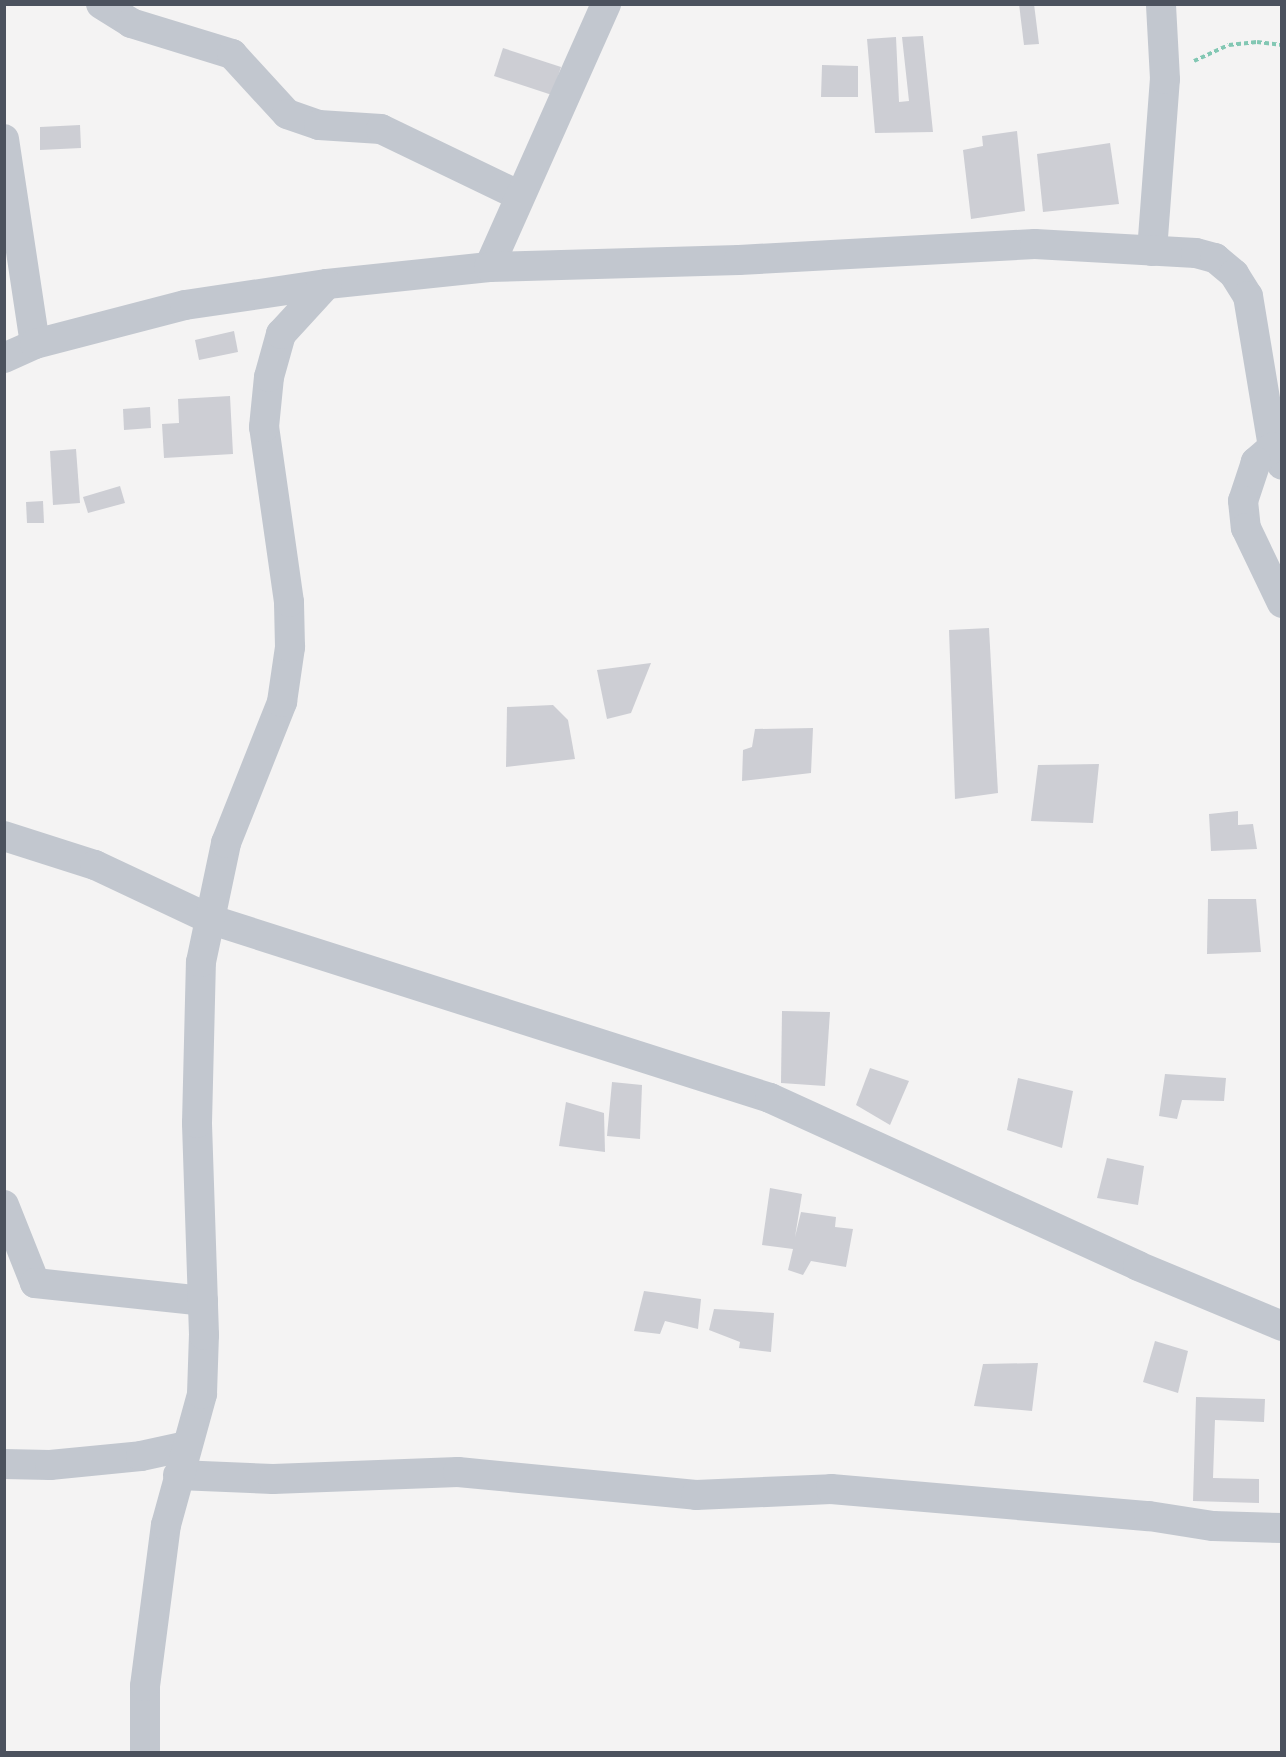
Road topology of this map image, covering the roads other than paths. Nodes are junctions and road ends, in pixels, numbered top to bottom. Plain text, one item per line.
1 (101, 4) edge
2 (606, 4) edge
3 (1161, 4) edge
4 (4, 139) edge
5 (520, 196) junction
6 (1152, 251) junction
7 (489, 267) junction
8 (327, 284) junction
9 (35, 344) junction
10 (4, 358) edge
11 (1277, 456) edge
12 (1281, 603) edge
13 (4, 836) edge
14 (212, 920) junction
15 (4, 1205) edge
16 (203, 1301) junction
17 (1281, 1326) edge
18 (187, 1446) junction
19 (4, 1464) edge
20 (178, 1475) junction
21 (1281, 1528) edge
22 (145, 1752) edge

1 - 5 street
2 - 5 street
3 - 6 street
4 - 9 street
5 - 7 street
6 - 7 street
6 - 11 street
7 - 8 street
8 - 9 street
8 - 14 street
9 - 10 street
11 - 12 street
13 - 14 street
14 - 16 street
14 - 17 street
15 - 16 street
16 - 18 street
18 - 19 street
18 - 20 street
20 - 21 street
20 - 22 street

